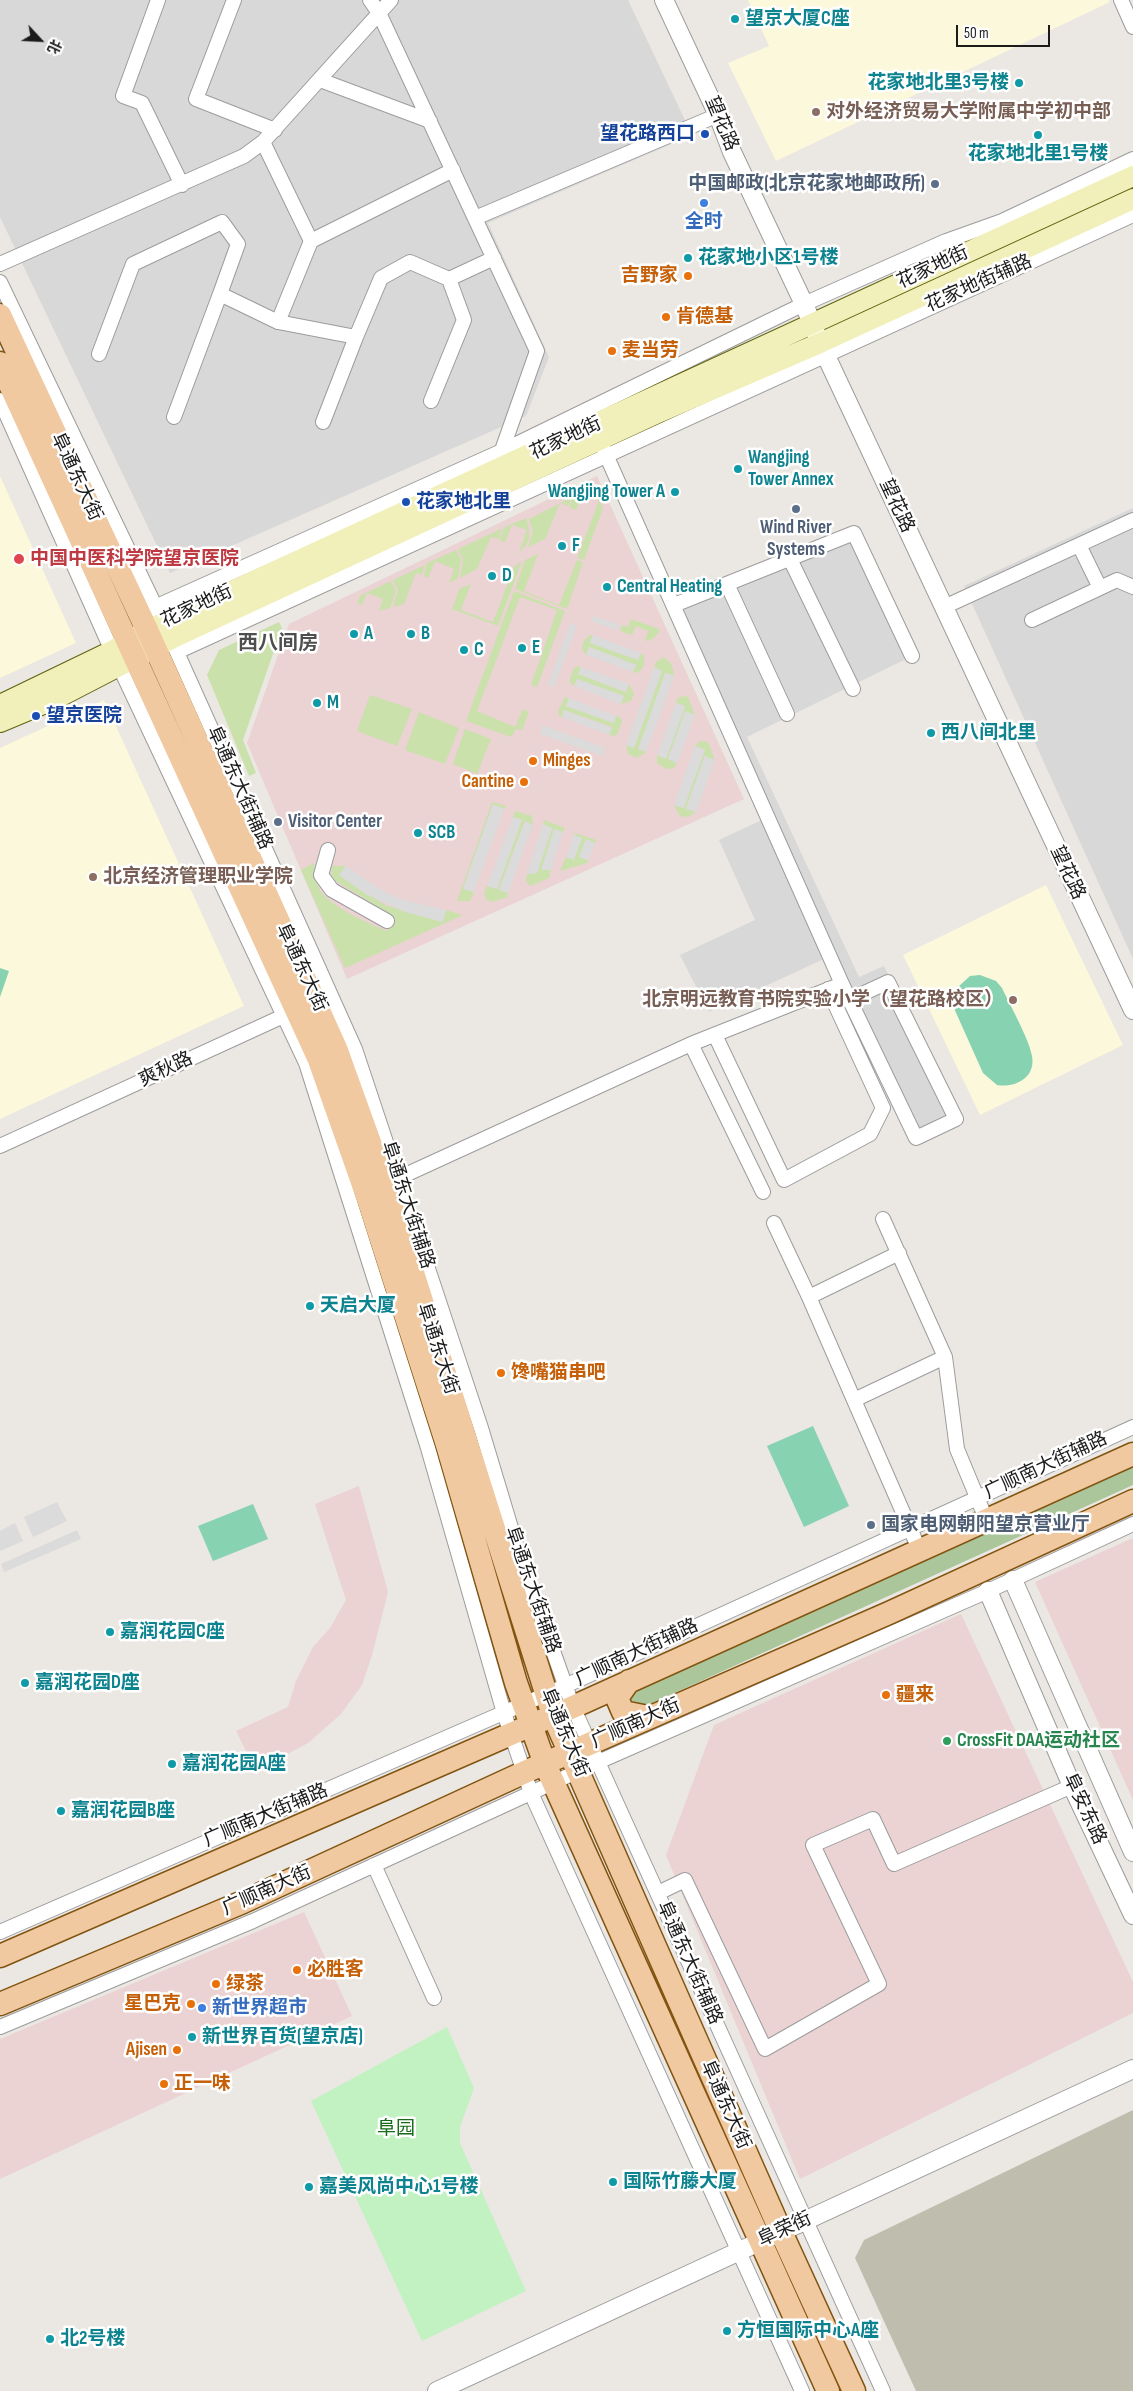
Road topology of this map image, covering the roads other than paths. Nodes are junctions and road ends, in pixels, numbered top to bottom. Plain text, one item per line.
1 (158, 0) edge
2 (234, 0) edge
3 (370, 0) edge
4 (391, 0) edge
5 (664, 0) edge
6 (1120, 0) edge
7 (379, 13) junction
8 (1133, 26) edge
9 (320, 80) junction
10 (718, 115) junction
11 (430, 121) junction
12 (275, 130) junction
13 (263, 142) junction
14 (1133, 159) edge
15 (453, 170) junction
16 (1133, 176) edge
17 (182, 185) junction
18 (1133, 199) edge
19 (1133, 215) edge
20 (475, 218) junction
21 (311, 241) junction
22 (494, 258) junction
23 (0, 264) edge
24 (449, 279) junction
25 (0, 282) edge
26 (220, 294) junction
27 (804, 304) junction
28 (0, 315) edge
29 (278, 322) junction
30 (812, 324) junction
31 (356, 337) junction
32 (822, 349) junction
33 (99, 354) dead end
34 (0, 364) edge
35 (0, 400) edge
36 (431, 402) dead end
37 (174, 417) dead end
38 (323, 422) dead end
39 (603, 448) junction
40 (502, 451) junction
41 (495, 471) junction
42 (1133, 520) edge
43 (1079, 545) junction
44 (790, 559) junction
45 (727, 584) junction
46 (1133, 587) edge
47 (1100, 588) junction
48 (674, 605) junction
49 (944, 607) junction
50 (1032, 620) dead end
51 (161, 633) junction
52 (123, 654) junction
53 (912, 656) dead end
54 (853, 689) dead end
55 (0, 705) edge
56 (787, 714) dead end
57 (0, 722) edge
58 (328, 850) dead end
59 (387, 921) dead end
60 (842, 984) junction
61 (828, 988) junction
62 (324, 998) junction
63 (849, 1000) junction
64 (1133, 1010) edge
65 (289, 1014) junction
66 (715, 1035) junction
67 (691, 1044) junction
68 (0, 1146) edge
69 (392, 1181) junction
70 (763, 1192) dead end
71 (883, 1220) dead end
72 (774, 1223) dead end
73 (899, 1254) junction
74 (809, 1297) junction
75 (945, 1357) junction
76 (854, 1400) junction
77 (1133, 1427) edge
78 (1133, 1454) edge
79 (978, 1498) junction
80 (1133, 1501) edge
81 (986, 1519) junction
82 (1133, 1524) edge
83 (909, 1529) junction
84 (919, 1549) junction
85 (1013, 1580) junction
86 (988, 1591) junction
87 (1026, 1609) junction
88 (1002, 1619) junction
89 (892, 1622) junction
90 (629, 1681) junction
91 (559, 1700) junction
92 (648, 1717) junction
93 (517, 1719) junction
94 (585, 1758) junction
95 (539, 1778) junction
96 (1072, 1786) junction
97 (1133, 1852) edge
98 (374, 1865) junction
99 (658, 1893) junction
100 (1133, 1915) edge
101 (0, 1932) edge
102 (0, 1956) edge
103 (434, 1998) dead end
104 (0, 2004) edge
105 (0, 2027) edge
106 (1133, 2069) edge
107 (806, 2221) junction
108 (781, 2232) junction
109 (759, 2242) junction
110 (738, 2252) junction
111 (461, 2386) edge
112 (436, 2391) edge
113 (802, 2391) edge
114 (828, 2391) edge
115 (854, 2391) edge
116 (883, 2391) edge

1 - 17 street
2 - 12 street
3 - 7 street
4 - 7 street
5 - 10 street, 望花路
6 - 8 street
7 - 9 street
7 - 11 street
9 - 11 street
9 - 12 street
10 - 20 street
10 - 27 street, 望花路
11 - 15 street
12 - 13 street
13 - 17 street
13 - 21 street
14 - 27 street
15 - 20 street
15 - 21 street
16 - 30 main road, 花家地街
17 - 23 street
18 - 32 main road, 花家地街
19 - 32 street, 花家地街辅路
20 - 22 street
21 - 29 street
22 - 24 street
22 - 40 street
24 - 31 street
24 - 36 street
25 - 51 street, 阜通东大街辅路
26 - 29 street
26 - 33 street
26 - 37 street
27 - 30 street, 望花路
27 - 40 street
28 - 51 main road, 阜通东大街
29 - 31 street
30 - 32 street, 望花路
30 - 41 main road, 花家地街
31 - 38 street
32 - 39 main road, 花家地街
32 - 49 street, 望花路
34 - 52 main road, 阜通东大街
35 - 52 street
39 - 48 street
39 - 51 main road, 花家地街
40 - 41 street
40 - 51 street
41 - 51 main road, 花家地街
42 - 43 street
43 - 47 street
43 - 49 street
44 - 45 street
44 - 53 street
44 - 54 street
45 - 48 street
45 - 56 street
46 - 47 street
47 - 50 street
48 - 60 street
49 - 64 street, 望花路
51 - 52 main road, 花家地街
51 - 62 main road, 阜通东大街
51 - 62 street, 阜通东大街辅路
52 - 55 main road, 花家地街
52 - 57 main road, 花家地街
52 - 65 main road, 阜通东大街
58 - 59 street
60 - 61 street
60 - 63 street
61 - 66 street
61 - 66 street
62 - 65 street, 爽秋路
62 - 69 main road, 阜通东大街
63 - 63 street
65 - 68 street, 爽秋路
65 - 93 main road, 阜通东大街
66 - 67 street
67 - 69 street
67 - 70 street
69 - 91 main road, 阜通东大街
71 - 73 street
72 - 74 street
73 - 74 street
73 - 75 street
74 - 76 street
75 - 76 street
75 - 79 street
76 - 83 street
77 - 79 street, 广顺南大街辅路
78 - 81 main road
79 - 81 street
79 - 83 street, 广顺南大街辅路
80 - 89 main road, 广顺南大街
81 - 84 main road
82 - 85 street
83 - 84 street
83 - 91 street, 广顺南大街辅路
84 - 90 main road
85 - 86 street
85 - 87 street, 阜安东路
86 - 88 street, 阜安东路
86 - 89 street
87 - 88 street
87 - 97 street, 阜安东路
88 - 96 street, 阜安东路
89 - 92 main road, 广顺南大街
89 - 94 street
90 - 91 main road
90 - 92 main road
91 - 93 main road
91 - 94 main road, 阜通东大街
92 - 94 main road, 广顺南大街
93 - 95 main road, 阜通东大街
93 - 101 street, 广顺南大街辅路
93 - 102 main road
94 - 95 main road, 广顺南大街
94 - 99 street, 阜通东大街辅路
94 - 108 main road, 阜通东大街
95 - 98 street
95 - 104 main road, 广顺南大街
95 - 109 main road, 阜通东大街
95 - 110 street
96 - 99 street
96 - 100 street, 阜安东路
98 - 103 street
98 - 105 street
99 - 107 street, 阜通东大街辅路
106 - 107 street, 阜荣街
107 - 108 street, 阜荣街
107 - 116 street, 阜通东大街辅路
108 - 109 street, 阜荣街
108 - 115 main road, 阜通东大街
109 - 110 street, 阜荣街
109 - 114 main road, 阜通东大街
110 - 111 street, 阜荣街
110 - 113 street
111 - 112 street, 阜荣街

